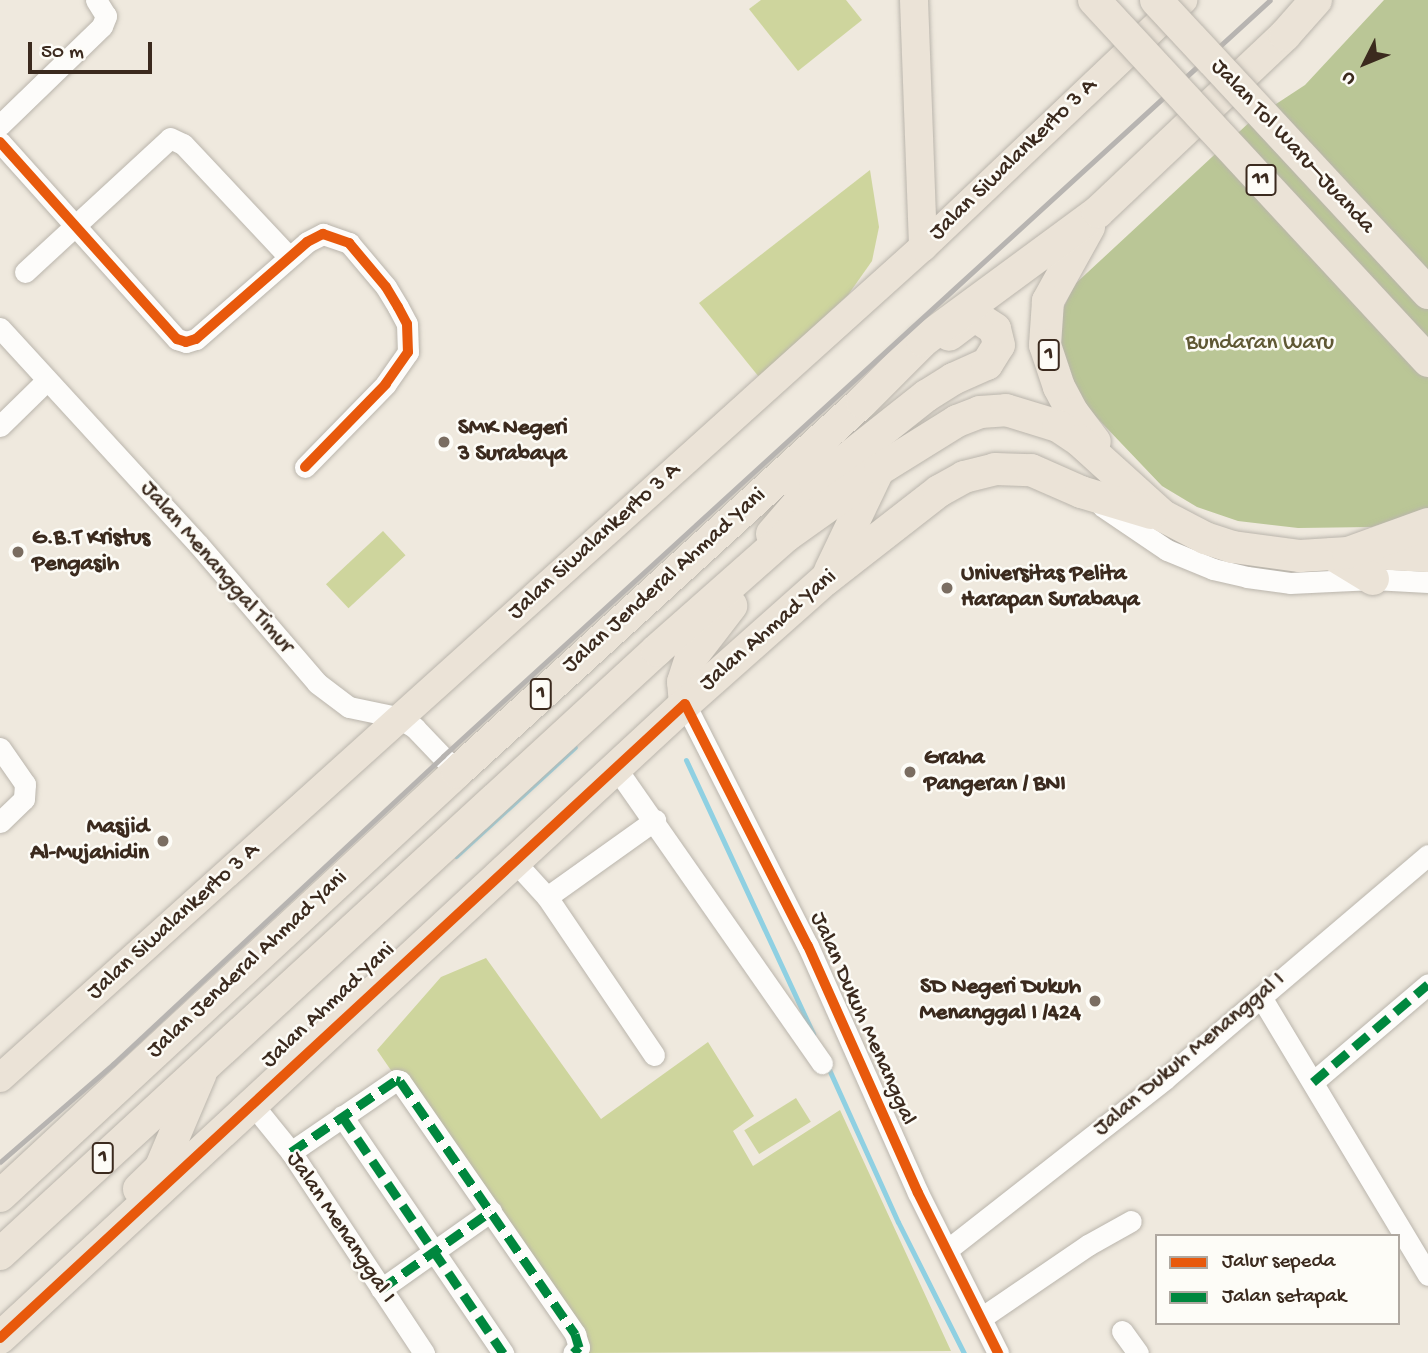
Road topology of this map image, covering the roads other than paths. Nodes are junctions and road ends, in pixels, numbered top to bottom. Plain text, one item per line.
1 (96, 0) edge
2 (914, 0) edge
3 (1094, 0) edge
4 (1156, 0) edge
5 (1183, 0) edge
6 (1316, 0) edge
7 (1336, 0) edge
8 (1285, 35) junction
9 (0, 125) edge
10 (0, 142) edge
11 (1098, 212) junction
12 (76, 224) junction
13 (923, 247) junction
14 (289, 257) junction
15 (25, 272) dead end
16 (1428, 293) edge
17 (0, 328) edge
18 (1428, 361) edge
19 (46, 381) junction
20 (862, 402) junction
21 (0, 426) edge
22 (305, 467) dead end
23 (880, 469) junction
24 (1130, 488) junction
25 (1081, 492) junction
26 (1163, 516) junction
27 (1428, 524) edge
28 (786, 536) junction
29 (1340, 553) junction
30 (1428, 556) edge
31 (751, 567) junction
32 (826, 579) junction
33 (1373, 579) junction
34 (1428, 582) edge
35 (685, 704) junction
36 (397, 717) junction
37 (0, 748) edge
38 (616, 768) junction
39 (457, 772) junction
40 (655, 820) junction
41 (0, 822) edge
42 (1428, 855) edge
43 (515, 862) junction
44 (547, 897) junction
45 (1428, 985) edge
46 (1261, 997) junction
47 (654, 1055) dead end
48 (206, 1062) junction
49 (822, 1063) dead end
50 (0, 1078) edge
51 (1313, 1082) junction
52 (253, 1105) junction
53 (342, 1116) junction
54 (291, 1152) junction
55 (0, 1196) edge
56 (491, 1211) junction
57 (1131, 1221) dead end
58 (947, 1250) junction
59 (434, 1251) junction
60 (0, 1254) edge
61 (1428, 1275) edge
62 (381, 1289) junction
63 (26, 1314) junction
64 (981, 1318) junction
65 (1122, 1331) dead end
66 (0, 1338) edge
67 (424, 1353) edge
68 (503, 1353) edge
69 (573, 1353) edge
70 (998, 1353) edge
71 (1138, 1353) edge

1 - 9 street
2 - 13 main road
3 - 18 highway, Jalan Tol Waru–Juanda / 11, bridge
4 - 16 highway, Jalan Tol Waru–Juanda / 11, bridge
5 - 13 main road, Jalan Siwalankerto 3 A
6 - 8 highway, 1
7 - 8 highway
8 - 11 highway, 1
10 - 12 street
11 - 20 highway, Jalan Jenderal Ahmad Yani / 1
11 - 24 highway, 1
12 - 14 street
12 - 14 street
12 - 15 street
13 - 36 main road, Jalan Siwalankerto 3 A
14 - 22 street
17 - 19 street, Jalan Menanggal Timur
19 - 21 street
19 - 36 street, Jalan Menanggal Timur
20 - 31 highway
20 - 39 highway, Jalan Jenderal Ahmad Yani / 1
23 - 24 highway, Jalan Jenderal Ahmad Yani / 1
23 - 28 highway, Jalan Jenderal Ahmad Yani / 1
23 - 32 highway
24 - 26 highway, 1
25 - 26 highway, Jalan Ahmad Yani / 1
25 - 32 highway, Jalan Ahmad Yani / 1
25 - 33 street
26 - 29 highway, 1
27 - 29 highway, 1
28 - 31 highway, Jalan Jenderal Ahmad Yani / 1
28 - 35 highway
29 - 30 highway
29 - 33 highway
31 - 48 highway, Jalan Jenderal Ahmad Yani / 1
32 - 35 highway, Jalan Ahmad Yani / 1
33 - 34 street
35 - 38 highway, Jalan Ahmad Yani / 1
35 - 58 street, Jalan Dukuh Menanggal
36 - 39 street, Jalan Menanggal Timur
36 - 50 main road, Jalan Siwalankerto 3 A
37 - 41 street
38 - 40 street
38 - 43 highway, Jalan Ahmad Yani / 1
39 - 55 highway, Jalan Jenderal Ahmad Yani / 1
40 - 44 street
40 - 49 street
42 - 46 street, Jalan Dukuh Menanggal I
43 - 44 street
43 - 52 highway, Jalan Ahmad Yani / 1
44 - 47 street
45 - 51 street
46 - 51 street
46 - 58 street, Jalan Dukuh Menanggal I
48 - 60 highway, Jalan Jenderal Ahmad Yani / 1
48 - 63 highway
51 - 61 street
52 - 54 street, Jalan Menanggal I
52 - 63 highway, Jalan Ahmad Yani / 1
53 - 54 street
53 - 56 street
53 - 59 street
54 - 62 street, Jalan Menanggal I
56 - 59 street
56 - 69 street
57 - 64 street
58 - 64 street, Jalan Dukuh Menanggal
59 - 62 street
59 - 68 street
62 - 67 street, Jalan Menanggal I
63 - 66 highway, Jalan Ahmad Yani / 1
64 - 70 street, Jalan Dukuh Menanggal
65 - 71 street

